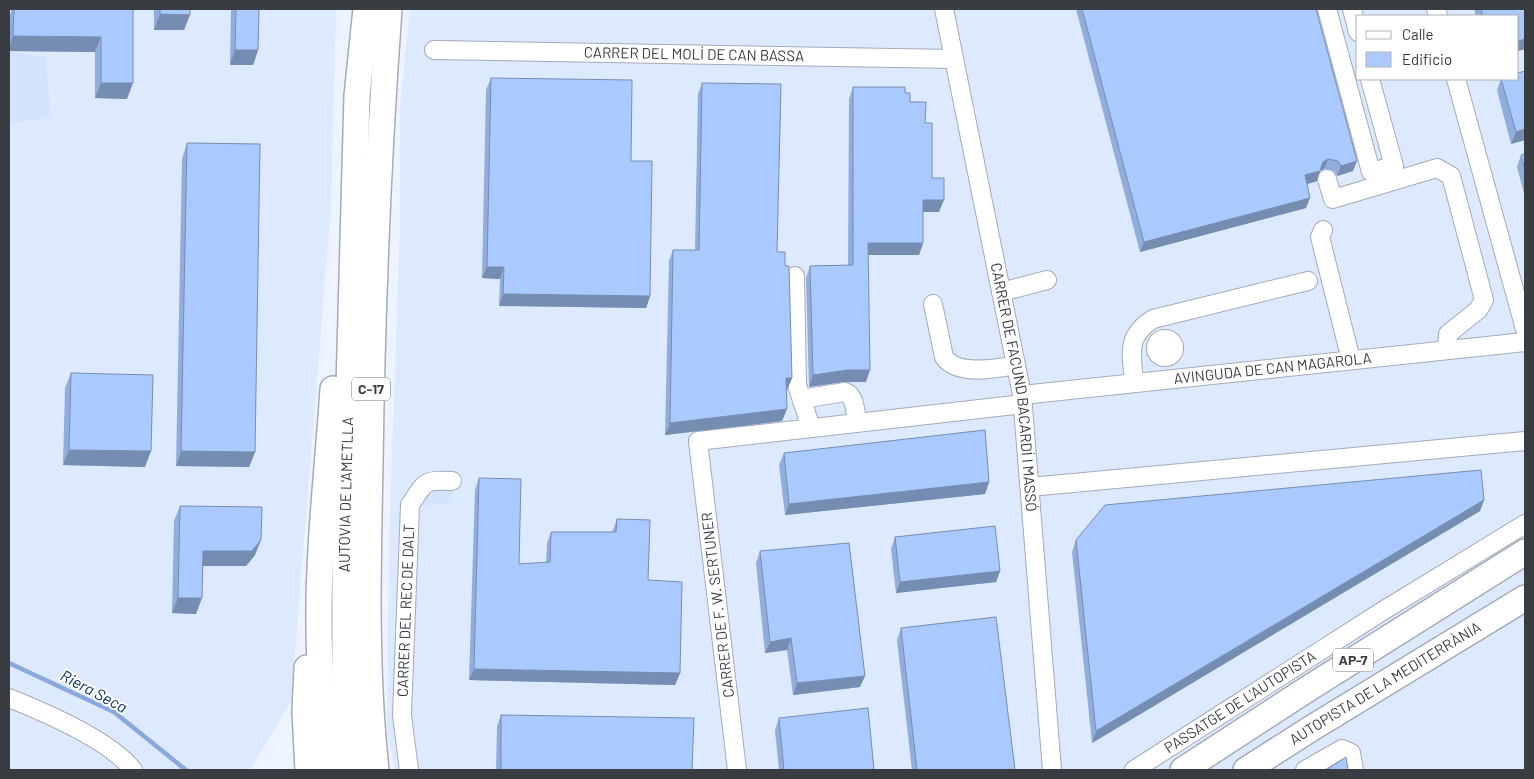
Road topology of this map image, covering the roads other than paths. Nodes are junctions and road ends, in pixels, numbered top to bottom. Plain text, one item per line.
1 (366, 9) edge
2 (390, 9) edge
3 (944, 9) edge
4 (1326, 9) edge
5 (1352, 9) edge
6 (1356, 24) edge
7 (434, 50) dead end
8 (954, 59) junction
9 (1370, 80) edge
10 (1456, 80) edge
11 (357, 96) junction
12 (1327, 179) dead end
13 (1323, 230) dead end
14 (795, 276) dead end
15 (1048, 280) dead end
16 (1308, 281) dead end
17 (1001, 292) junction
18 (932, 304) dead end
19 (1525, 329) edge
20 (1525, 342) edge
21 (1447, 350) junction
22 (1351, 360) junction
23 (1016, 366) junction
24 (1134, 383) junction
25 (802, 399) junction
26 (1022, 399) junction
27 (857, 423) junction
28 (811, 428) junction
29 (698, 441) joint
30 (1525, 441) edge
31 (452, 481) dead end
32 (1030, 487) junction
33 (1525, 524) edge
34 (1525, 552) edge
35 (321, 577) junction
36 (1525, 598) edge
37 (9, 698) edge
38 (133, 770) edge
39 (308, 770) edge
40 (330, 770) edge
41 (354, 770) edge
42 (376, 770) edge
43 (409, 770) edge
44 (737, 770) edge
45 (1052, 770) edge
46 (1134, 770) edge
47 (1183, 770) edge
48 (1246, 770) edge
49 (1305, 770) edge
50 (1354, 770) edge

1 - 11 highway, AUTOVIA DE L'AMETLLA / C-17
2 - 42 highway, AUTOVIA DE L'AMETLLA / C-17
3 - 8 street, CARRER DE FACUND BACARDÍ I MASSÓ
4 - 9 street
5 - 6 street
7 - 8 street, CARRER DEL MOLÍ DE CAN BASSA
8 - 17 street, CARRER DE FACUND BACARDÍ I MASSÓ
10 - 19 street
11 - 35 highway
11 - 41 highway, AUTOVIA DE L'AMETLLA / C-17
12 - 21 street
13 - 22 street
14 - 25 street
15 - 17 street
16 - 24 street
17 - 23 street, CARRER DE FACUND BACARDÍ I MASSÓ
18 - 23 street
20 - 21 street, AVINGUDA DE CAN MAGAROLA
21 - 22 street, AVINGUDA DE CAN MAGAROLA
22 - 24 street, AVINGUDA DE CAN MAGAROLA
23 - 26 street, CARRER DE FACUND BACARDÍ I MASSÓ
24 - 26 street, AVINGUDA DE CAN MAGAROLA
25 - 27 street
25 - 28 street
26 - 27 street, AVINGUDA DE CAN MAGAROLA
26 - 32 street, CARRER DE FACUND BACARDÍ I MASSÓ
27 - 28 street, AVINGUDA DE CAN MAGAROLA
28 - 29 street, AVINGUDA DE CAN MAGAROLA
29 - 44 street, CARRER DE F. W. SERTUNER
30 - 32 street
31 - 43 street, CARRER DEL REC DE DALT
32 - 45 street, CARRER DE FACUND BACARDÍ I MASSÓ
33 - 46 street, PASSATGE DE L'AUTOPISTA
34 - 47 highway, AP-7
35 - 39 highway
35 - 40 highway
36 - 48 highway, AUTOPISTA DE LA MEDITERRÀNIA / AP-7
37 - 38 street
49 - 50 street

